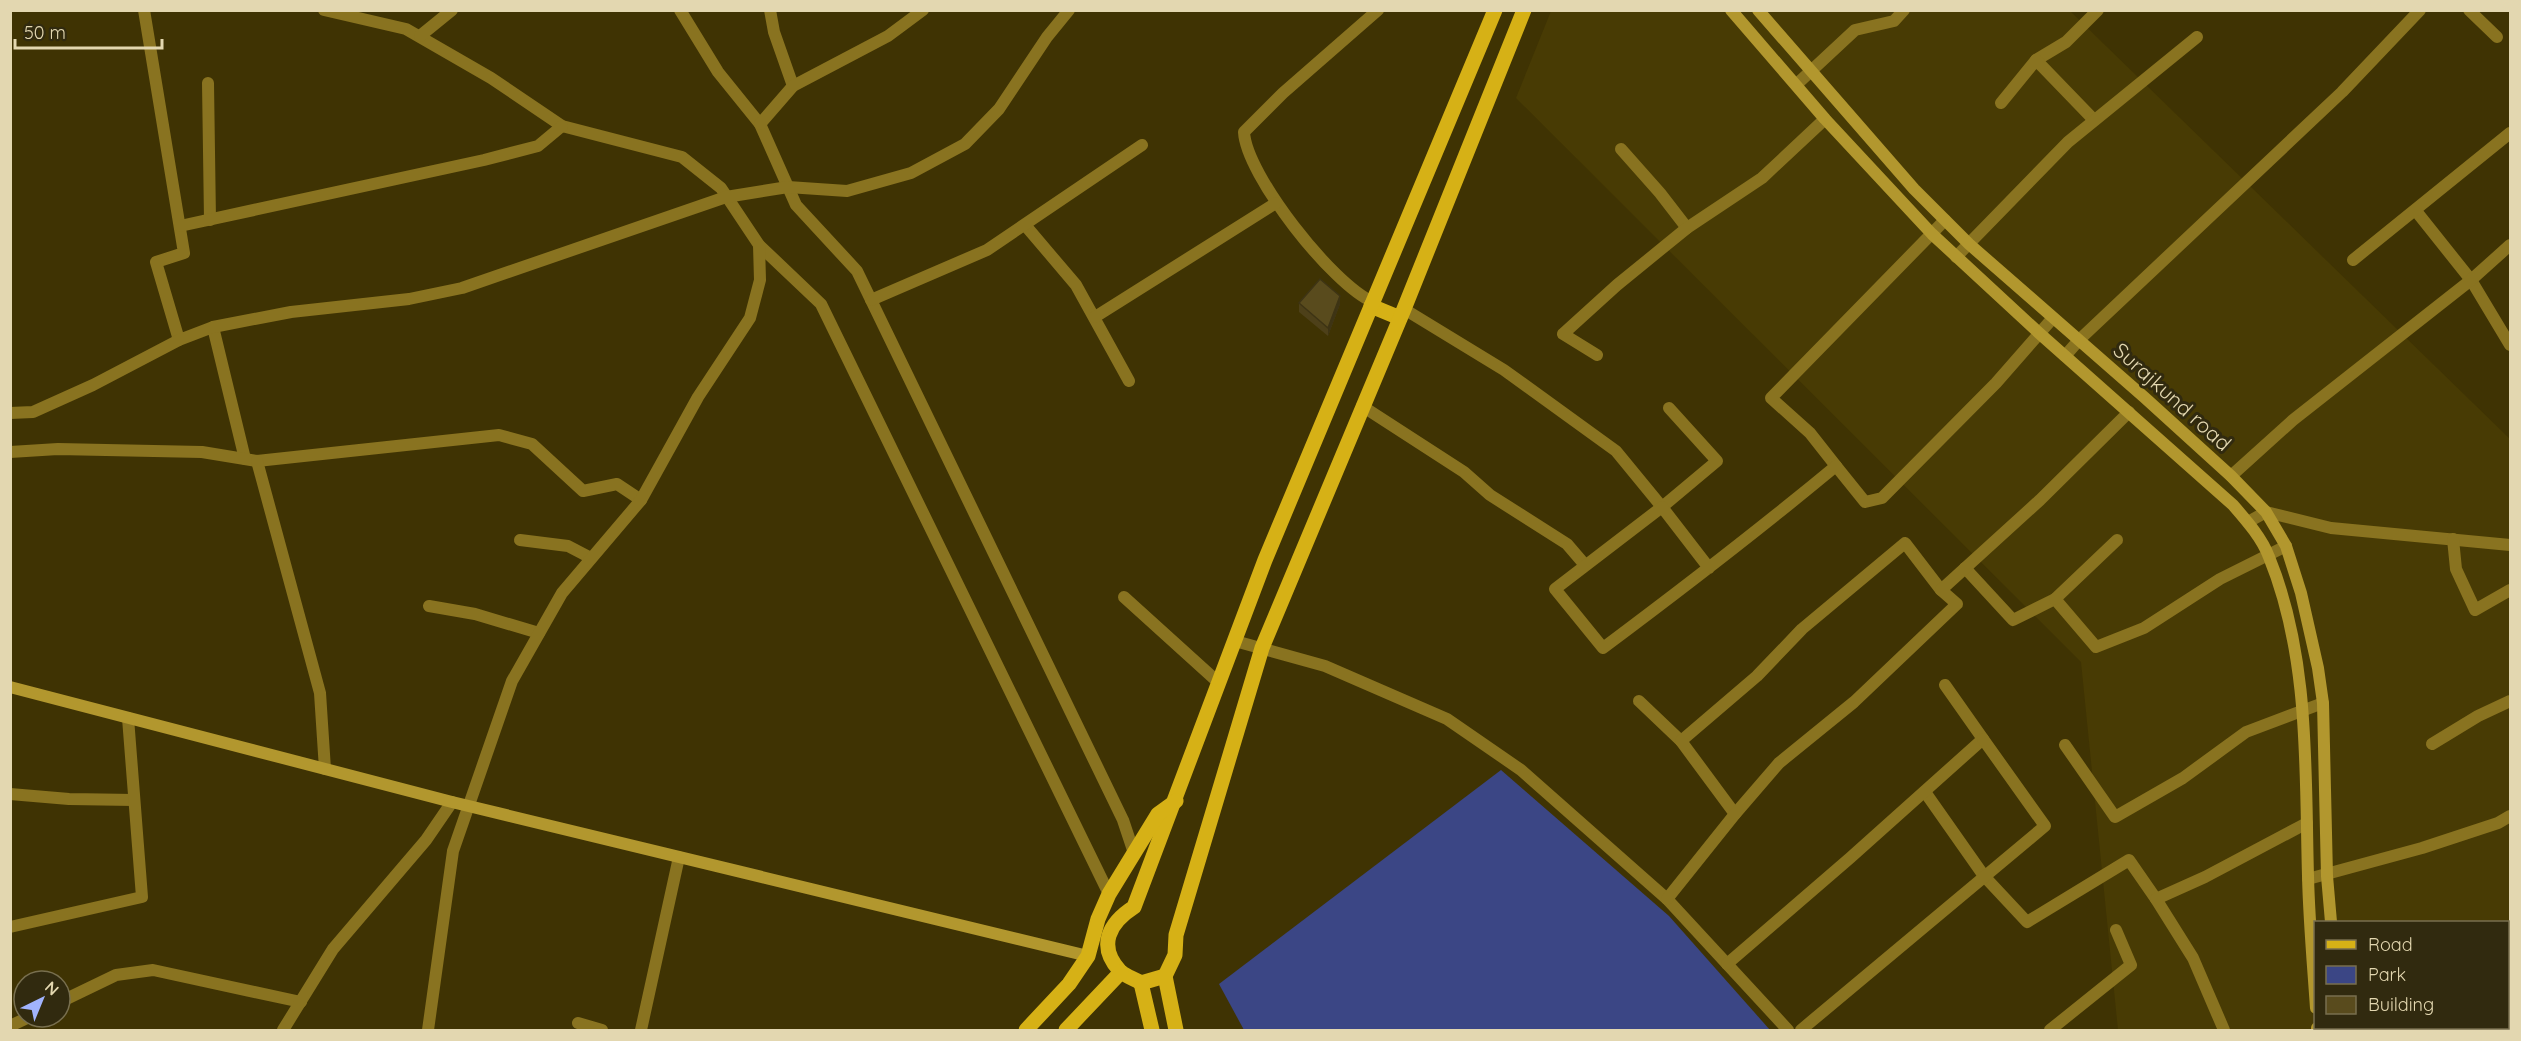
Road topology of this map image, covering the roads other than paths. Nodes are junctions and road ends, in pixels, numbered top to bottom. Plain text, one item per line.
1 (144, 10) edge
2 (324, 10) edge
3 (452, 10) edge
4 (680, 10) edge
5 (770, 10) edge
6 (922, 10) edge
7 (1069, 10) edge
8 (1378, 10) edge
9 (1495, 10) edge
10 (1524, 10) edge
11 (1731, 10) edge
12 (1904, 10) edge
13 (2098, 10) edge
14 (2420, 10) edge
15 (2469, 10) edge
16 (1758, 11) edge
17 (1745, 25) junction
18 (420, 36) junction
19 (2197, 37) dead end
20 (2497, 38) dead end
21 (2036, 60) junction
22 (1810, 70) junction
23 (208, 83) dead end
24 (1797, 84) junction
25 (793, 86) junction
26 (2001, 103) dead end
27 (1841, 107) junction
28 (1825, 119) junction
29 (2094, 120) junction
30 (760, 124) junction
31 (562, 126) junction
32 (2511, 133) edge
33 (1142, 145) dead end
34 (1621, 149) dead end
35 (788, 188) junction
36 (726, 197) junction
37 (1276, 203) junction
38 (2416, 211) junction
39 (210, 219) junction
40 (1945, 220) junction
41 (1026, 225) junction
42 (180, 226) junction
43 (1687, 228) junction
44 (1932, 234) junction
45 (1969, 244) junction
46 (759, 245) junction
47 (2511, 245) edge
48 (1956, 257) junction
49 (2353, 261) dead end
50 (2471, 280) junction
51 (872, 300) junction
52 (1372, 304) junction
53 (1402, 313) junction
54 (1095, 317) junction
55 (2052, 319) junction
56 (213, 327) junction
57 (2039, 333) junction
58 (179, 340) junction
59 (2079, 340) junction
60 (2511, 345) edge
61 (1597, 354) dead end
62 (2065, 356) junction
63 (1130, 381) dead end
64 (1362, 406) junction
65 (1668, 408) dead end
66 (2128, 412) junction
67 (10, 413) edge
68 (10, 452) edge
69 (251, 460) junction
70 (1836, 466) junction
71 (2231, 476) junction
72 (2217, 490) junction
73 (641, 500) junction
74 (1662, 507) junction
75 (2266, 512) junction
76 (2248, 522) junction
77 (2453, 539) junction
78 (520, 540) dead end
79 (2117, 540) dead end
80 (2511, 545) edge
81 (2286, 546) junction
82 (2269, 555) junction
83 (591, 558) junction
84 (1585, 565) junction
85 (1709, 568) junction
86 (1965, 568) junction
87 (1941, 590) junction
88 (2511, 590) edge
89 (1124, 597) dead end
90 (2055, 599) junction
91 (429, 606) dead end
92 (539, 633) junction
93 (1235, 640) junction
94 (1262, 648) junction
95 (1219, 683) junction
96 (1945, 685) dead end
97 (10, 687) edge
98 (1639, 701) dead end
99 (2511, 701) edge
100 (2323, 703) junction
101 (2302, 711) junction
102 (128, 718) junction
103 (1983, 739) junction
104 (1681, 741) junction
105 (2432, 744) dead end
106 (2065, 745) dead end
107 (325, 769) junction
108 (1925, 792) junction
109 (10, 794) edge
110 (134, 800) junction
111 (1176, 801) junction
112 (452, 802) junction
113 (469, 806) junction
114 (1735, 814) junction
115 (2511, 816) edge
116 (2307, 823) junction
117 (1134, 853) junction
118 (679, 857) junction
119 (1984, 876) junction
120 (2327, 876) junction
121 (2308, 879) junction
122 (1109, 894) junction
123 (1667, 898) junction
124 (2156, 900) junction
125 (2331, 921) edge
126 (10, 927) edge
127 (2116, 930) dead end
128 (1088, 957) junction
129 (1727, 964) junction
130 (1121, 972) junction
131 (1165, 976) junction
132 (2314, 976) edge
133 (1141, 983) junction
134 (72, 996) edge
135 (301, 1002) junction
136 (578, 1023) dead end
137 (284, 1030) edge
138 (428, 1030) edge
139 (603, 1030) edge
140 (641, 1030) edge
141 (1026, 1030) edge
142 (1066, 1030) edge
143 (1152, 1030) edge
144 (1176, 1030) edge
145 (1788, 1030) edge
146 (1801, 1030) edge
147 (2050, 1030) edge
148 (2224, 1030) edge

1 - 42 street
2 - 18 street
3 - 18 street
4 - 30 street
5 - 25 street
6 - 25 street
7 - 35 street
8 - 37 street
9 - 52 main road
10 - 53 main road
11 - 17 street
12 - 22 street
13 - 21 street
14 - 59 street
15 - 20 street
16 - 17 street
16 - 22 street, Surajkund road
17 - 24 street
18 - 31 street
19 - 29 street
21 - 26 street
21 - 29 street
22 - 24 street
22 - 27 street, Surajkund road
23 - 39 street
24 - 28 street
25 - 30 street
27 - 28 street
27 - 40 street, Surajkund road
28 - 43 street
28 - 44 street
29 - 45 street
30 - 35 street
31 - 36 street
31 - 39 street
32 - 38 street
33 - 41 street
34 - 43 street
35 - 36 street
35 - 51 street
36 - 46 street
36 - 56 street
37 - 52 street
37 - 54 street
38 - 49 street
38 - 50 street
39 - 42 street
40 - 44 street
40 - 45 street, Surajkund road
41 - 51 street
41 - 54 street
42 - 58 street
43 - 61 street
44 - 48 street
44 - 70 street
45 - 48 street
45 - 55 street, Surajkund road
46 - 73 street
46 - 122 street
47 - 50 street
48 - 57 street
50 - 60 street
50 - 71 street
51 - 117 street
52 - 53 main road
52 - 93 main road
53 - 64 main road
53 - 74 street
54 - 63 street
55 - 57 street
55 - 59 street, Surajkund road
56 - 58 street
56 - 69 street
57 - 62 street
57 - 70 street
58 - 67 street
59 - 62 street
59 - 71 street, Surajkund road
62 - 66 street
64 - 84 street
64 - 94 main road
65 - 74 street
66 - 72 street
66 - 86 street
68 - 69 street
69 - 73 street
69 - 107 street
70 - 85 street
71 - 72 street
71 - 75 street, Surajkund road
72 - 76 street
73 - 83 street
74 - 84 street
74 - 85 street
75 - 76 street
75 - 77 street
75 - 81 street, Surajkund road
76 - 82 street
77 - 80 street
77 - 88 street
78 - 83 street
79 - 90 street
81 - 82 street
81 - 100 street, Surajkund road
82 - 90 street
82 - 101 street
83 - 92 street
84 - 85 street
86 - 87 street
86 - 90 street
87 - 104 street
87 - 114 street
89 - 95 street
91 - 92 street
92 - 113 street
93 - 94 street
93 - 95 main road
94 - 123 street
94 - 131 main road
95 - 111 main road
96 - 103 street
97 - 102 street
98 - 104 street
99 - 105 street
100 - 101 street
100 - 120 street, Surajkund road
101 - 106 street
101 - 116 street
102 - 107 street
102 - 110 street
103 - 108 street
103 - 119 street
104 - 114 street
107 - 112 street
108 - 119 street
108 - 129 street
109 - 110 street
110 - 126 street
111 - 117 main road
111 - 130 main road
112 - 113 street
112 - 135 street
113 - 118 street
113 - 138 street
114 - 123 street
115 - 120 street
116 - 121 street
116 - 124 street
117 - 122 main road
118 - 128 street
118 - 140 street
119 - 124 street
119 - 146 street
120 - 121 street
120 - 125 street, Surajkund road
121 - 132 street
122 - 128 main road
123 - 129 street
124 - 148 street
127 - 147 street
128 - 141 main road
129 - 145 street
130 - 133 main road
130 - 142 main road
131 - 133 main road
131 - 144 main road
133 - 143 main road
134 - 135 street
135 - 137 street
136 - 139 street

